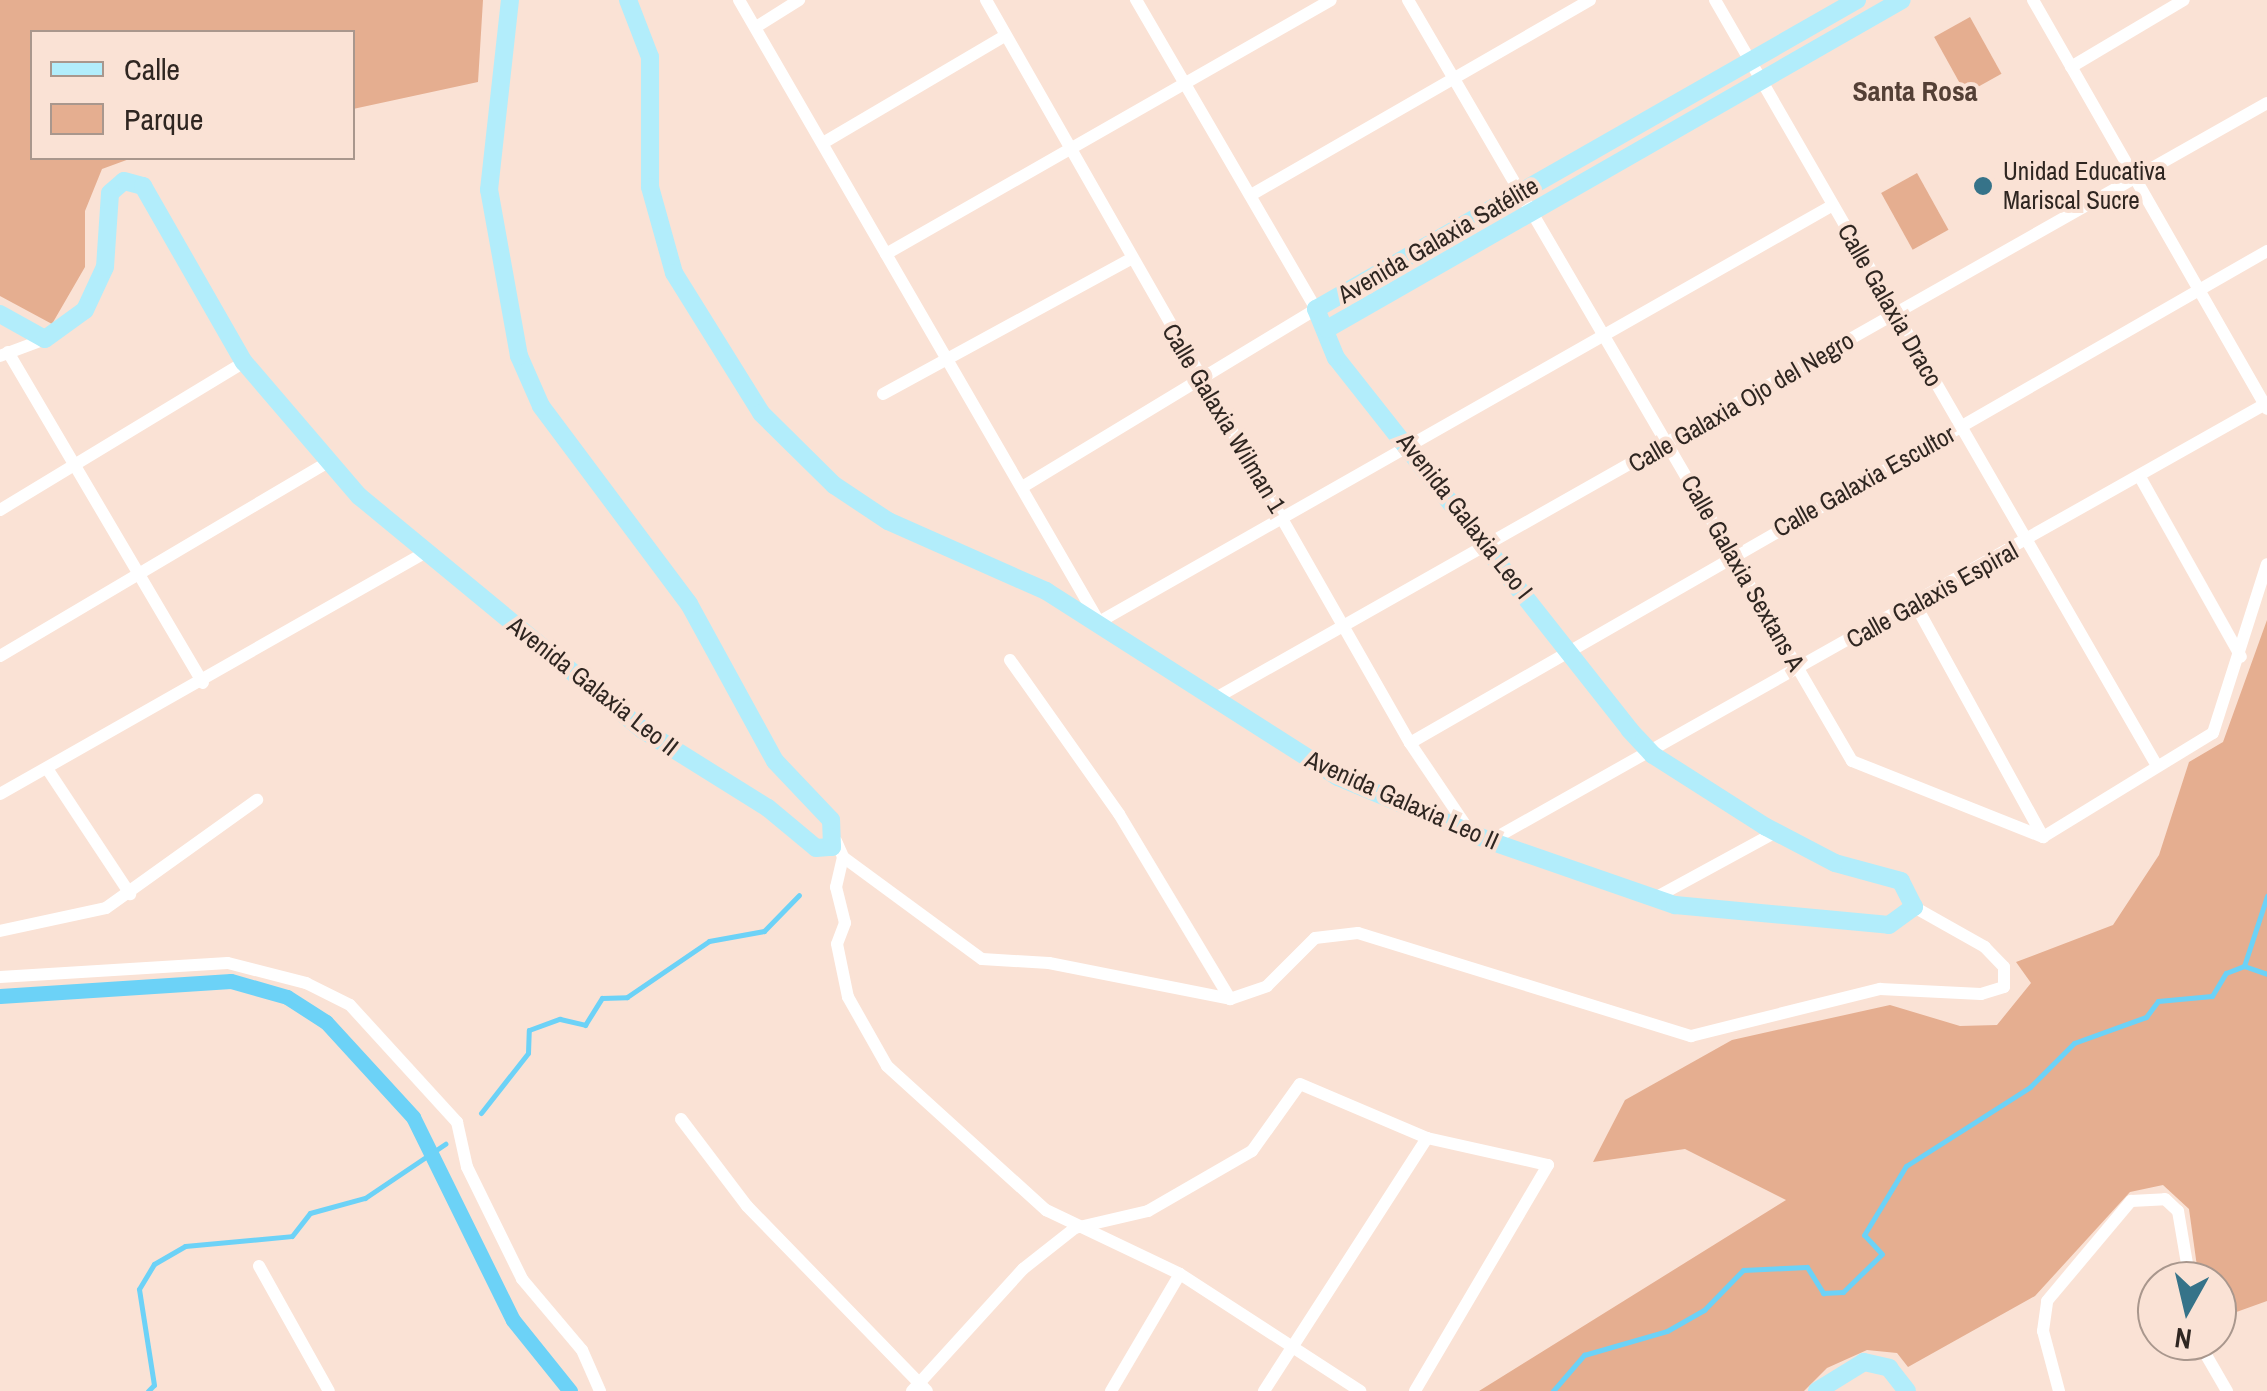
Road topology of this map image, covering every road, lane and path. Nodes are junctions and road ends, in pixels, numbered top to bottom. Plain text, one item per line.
1 (510, 0) edge
2 (628, 0) edge
3 (739, 0) edge
4 (799, 0) edge
5 (986, 0) edge
6 (1136, 0) edge
7 (1331, 0) edge
8 (1408, 0) edge
9 (1590, 0) edge
10 (1714, 0) edge
11 (1858, 0) edge
12 (1902, 0) edge
13 (2032, 0) edge
14 (2184, 0) edge
15 (756, 27) junction
16 (1005, 36) junction
17 (1749, 62) junction
18 (2070, 67) junction
19 (1454, 80) junction
20 (1761, 80) junction
21 (1185, 86) junction
22 (2267, 103) edge
23 (823, 143) junction
24 (1069, 152) junction
25 (2137, 178) junction
26 (1522, 192) junction
27 (1251, 195) junction
28 (1833, 205) junction
29 (1534, 210) junction
30 (2267, 252) edge
31 (886, 254) junction
32 (1129, 260) junction
33 (2202, 288) junction
34 (1316, 309) junction
35 (1895, 313) junction
36 (0, 314) edge
37 (1327, 329) junction
38 (1603, 330) junction
39 (44, 339) junction
40 (4, 354) edge
41 (948, 358) junction
42 (244, 362) junction
43 (1204, 382) junction
44 (883, 394) dead end
45 (2266, 406) edge
46 (1960, 427) junction
47 (1407, 442) junction
48 (1670, 444) junction
49 (328, 462) junction
50 (77, 466) junction
51 (2140, 477) junction
52 (1024, 486) junction
53 (0, 510) edge
54 (1283, 518) junction
55 (1486, 542) junction
56 (2028, 542) junction
57 (426, 553) junction
58 (1734, 554) junction
59 (2267, 564) edge
60 (139, 573) junction
61 (1915, 604) junction
62 (1099, 622) junction
63 (1346, 629) junction
64 (1570, 648) junction
65 (0, 656) edge
66 (2241, 657) junction
67 (1010, 660) dead end
68 (1799, 671) junction
69 (203, 683) junction
70 (1214, 700) junction
71 (1410, 743) junction
72 (1654, 755) junction
73 (2157, 766) junction
74 (48, 770) junction
75 (0, 794) edge
76 (257, 800) dead end
77 (1470, 832) junction
78 (1776, 832) junction
79 (2043, 837) junction
80 (1490, 841) junction
81 (840, 849) junction
82 (130, 894) junction
83 (1653, 899) junction
84 (1914, 908) junction
85 (0, 931) edge
86 (0, 977) edge
87 (1230, 999) junction
88 (682, 1119) dead end
89 (1428, 1138) junction
90 (1075, 1228) junction
91 (2187, 1261) edge
92 (259, 1266) dead end
93 (1180, 1274) junction
94 (1291, 1348) junction
95 (2210, 1361) edge
96 (920, 1389) edge
97 (598, 1390) edge
98 (330, 1391) edge
99 (1111, 1391) edge
100 (1264, 1391) edge
101 (1360, 1391) edge
102 (1415, 1391) edge
103 (1817, 1391) edge
104 (1907, 1391) edge
105 (2059, 1391) edge
106 (2227, 1391) edge

1 - 81 street
2 - 62 street, Avenida Galaxia Leo II
3 - 15 street
4 - 15 street
5 - 16 street, Calle Galaxia Wilman 1
6 - 21 street, Avenida Galaxia Leo I
7 - 21 street
8 - 19 street, Calle Galaxia Sextans A
9 - 19 street
10 - 17 street, Calle Galaxia Draco
11 - 17 street, Avenida Galaxia Satélite
12 - 20 street, Avenida Galaxia Satélite
13 - 18 street
14 - 18 street
15 - 23 street
16 - 23 street
16 - 24 street, Calle Galaxia Wilman 1
17 - 20 street, Calle Galaxia Draco
17 - 26 street, Avenida Galaxia Satélite
18 - 25 street
19 - 26 street, Calle Galaxia Sextans A
19 - 27 street
20 - 28 street, Calle Galaxia Draco
20 - 29 street, Avenida Galaxia Satélite
21 - 24 street
21 - 27 street, Avenida Galaxia Leo I
22 - 25 street, Calle Galaxia Ojo del Negro
23 - 31 street
24 - 31 street
24 - 32 street, Calle Galaxia Wilman 1
25 - 33 street
25 - 35 street, Calle Galaxia Ojo del Negro
26 - 29 street, Calle Galaxia Sextans A
26 - 34 street, Avenida Galaxia Satélite
27 - 34 street, Avenida Galaxia Leo I
28 - 35 street, Calle Galaxia Draco
28 - 38 street
29 - 37 street, Avenida Galaxia Satélite
29 - 38 street, Calle Galaxia Sextans A
30 - 33 street, Calle Galaxia Escultor
31 - 41 street
32 - 41 street
32 - 43 street, Calle Galaxia Wilman 1
33 - 45 street
33 - 46 street, Calle Galaxia Escultor
34 - 37 street, Avenida Galaxia Leo I
34 - 43 street, Avenida Galaxia Satélite
35 - 46 street, Calle Galaxia Draco
35 - 48 street, Calle Galaxia Ojo del Negro
36 - 39 street
37 - 47 street, Avenida Galaxia Leo I
38 - 47 street
38 - 48 street, Calle Galaxia Sextans A
39 - 40 street
39 - 42 street, Avenida Galaxia Leo II
40 - 50 street
41 - 44 street
41 - 52 street
42 - 49 street, Avenida Galaxia Leo II
42 - 50 street
43 - 52 street, Avenida Galaxia Satélite
43 - 54 street, Calle Galaxia Wilman 1
45 - 51 street, Calle Galaxis Espiral
46 - 56 street, Calle Galaxia Draco
46 - 58 street, Calle Galaxia Escultor
47 - 54 street
47 - 55 street, Avenida Galaxia Leo I
48 - 55 street, Calle Galaxia Ojo del Negro
48 - 58 street, Calle Galaxia Sextans A
49 - 57 street, Avenida Galaxia Leo II
49 - 60 street
50 - 53 street
50 - 60 street
51 - 56 street, Calle Galaxis Espiral
51 - 66 street
52 - 62 street
54 - 62 street
54 - 63 street, Calle Galaxia Wilman 1
55 - 63 street, Calle Galaxia Ojo del Negro
55 - 64 street, Avenida Galaxia Leo I
56 - 61 street, Calle Galaxis Espiral
56 - 73 street, Calle Galaxia Draco
57 - 69 street
57 - 81 street, Avenida Galaxia Leo II
58 - 64 street, Calle Galaxia Escultor
58 - 68 street, Calle Galaxia Sextans A
59 - 66 street
60 - 65 street
60 - 69 street
61 - 68 street, Calle Galaxis Espiral
61 - 79 street
62 - 70 street, Avenida Galaxia Leo II
63 - 70 street, Calle Galaxia Ojo del Negro
63 - 71 street, Calle Galaxia Wilman 1
64 - 71 street, Calle Galaxia Escultor
64 - 72 street, Avenida Galaxia Leo I
66 - 73 street
67 - 87 street
68 - 72 street, Calle Galaxis Espiral
68 - 79 street, Calle Galaxia Sextans A
69 - 74 street
70 - 77 street, Avenida Galaxia Leo II
71 - 77 street, Calle Galaxia Wilman 1
72 - 78 street, Avenida Galaxia Leo I
72 - 80 street, Calle Galaxis Espiral
73 - 79 street
74 - 75 street
74 - 82 street
76 - 82 street
77 - 80 street, Avenida Galaxia Leo II
78 - 83 street
78 - 84 street, Avenida Galaxia Leo I
80 - 83 street, Avenida Galaxia Leo II
81 - 87 street
81 - 90 street
82 - 85 street
83 - 84 street, Avenida Galaxia Leo II
84 - 87 street
86 - 97 street
88 - 96 street
89 - 90 street
89 - 94 street
89 - 102 street
90 - 93 street
90 - 96 street
91 - 105 street
92 - 98 street
93 - 94 street
93 - 99 street
94 - 100 street
94 - 101 street
95 - 106 street
103 - 104 street

